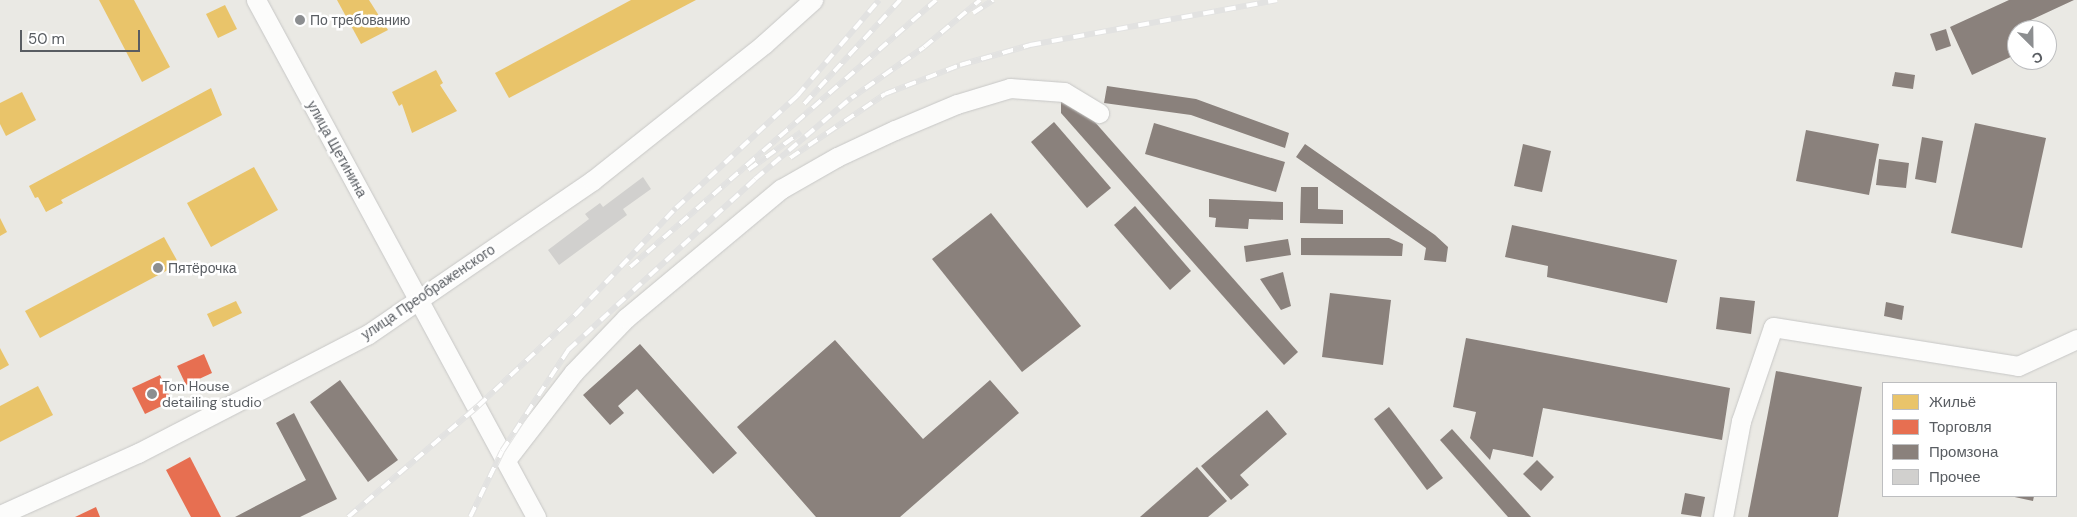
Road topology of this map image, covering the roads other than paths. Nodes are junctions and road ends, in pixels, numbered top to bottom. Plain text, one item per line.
1 (256, 0) edge
2 (813, 0) edge
3 (1098, 113) dead end
4 (419, 298) junction
5 (2077, 339) edge
6 (506, 460) junction
7 (0, 515) edge
8 (536, 517) edge
9 (1723, 517) edge

1 - 4 street, улица Щетинина
2 - 4 street, улица Преображенского
3 - 6 street
4 - 6 street, улица Щетинина
4 - 7 street, улица Преображенского
5 - 9 street
6 - 8 street, улица Щетинина

